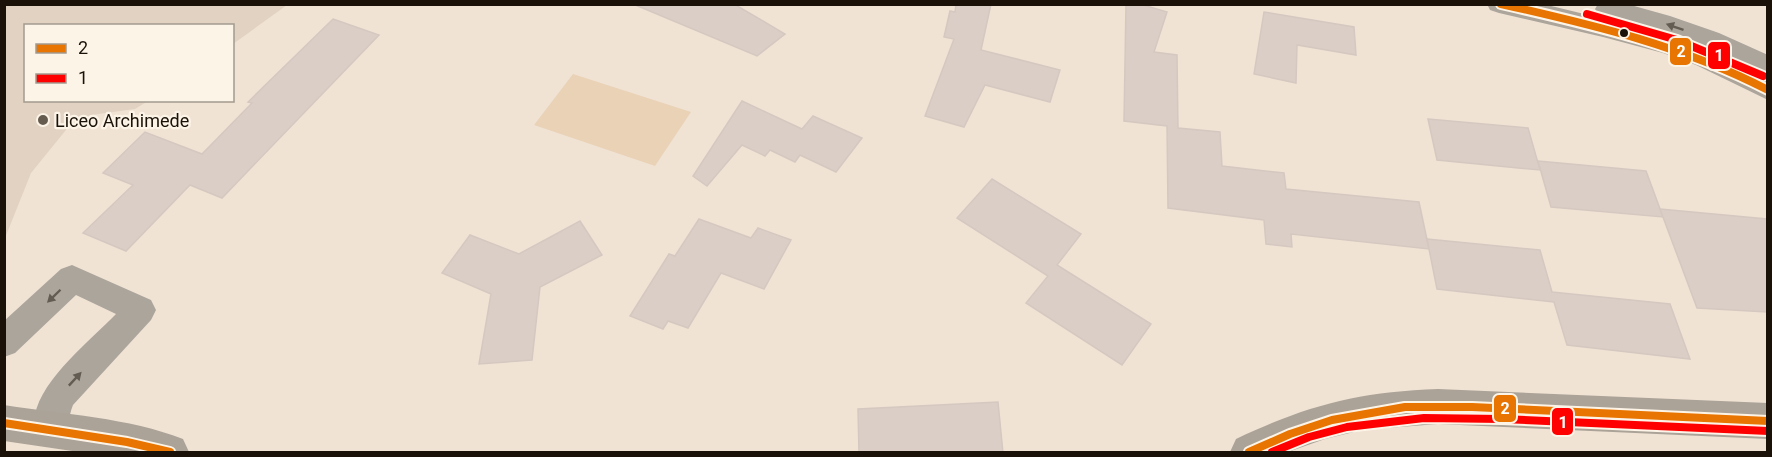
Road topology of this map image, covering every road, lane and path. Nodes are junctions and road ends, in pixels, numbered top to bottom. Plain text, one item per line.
1 (1499, 4) edge
2 (1590, 4) edge
3 (1767, 67) edge
4 (1767, 90) edge
5 (4, 343) edge
6 (1767, 421) edge
7 (4, 423) edge
8 (52, 430) junction
9 (170, 453) edge
10 (1248, 453) edge

1 - 4 street
3 -> 2 street
8 -> 5 street
6 - 10 street
7 - 8 street
8 - 9 street

